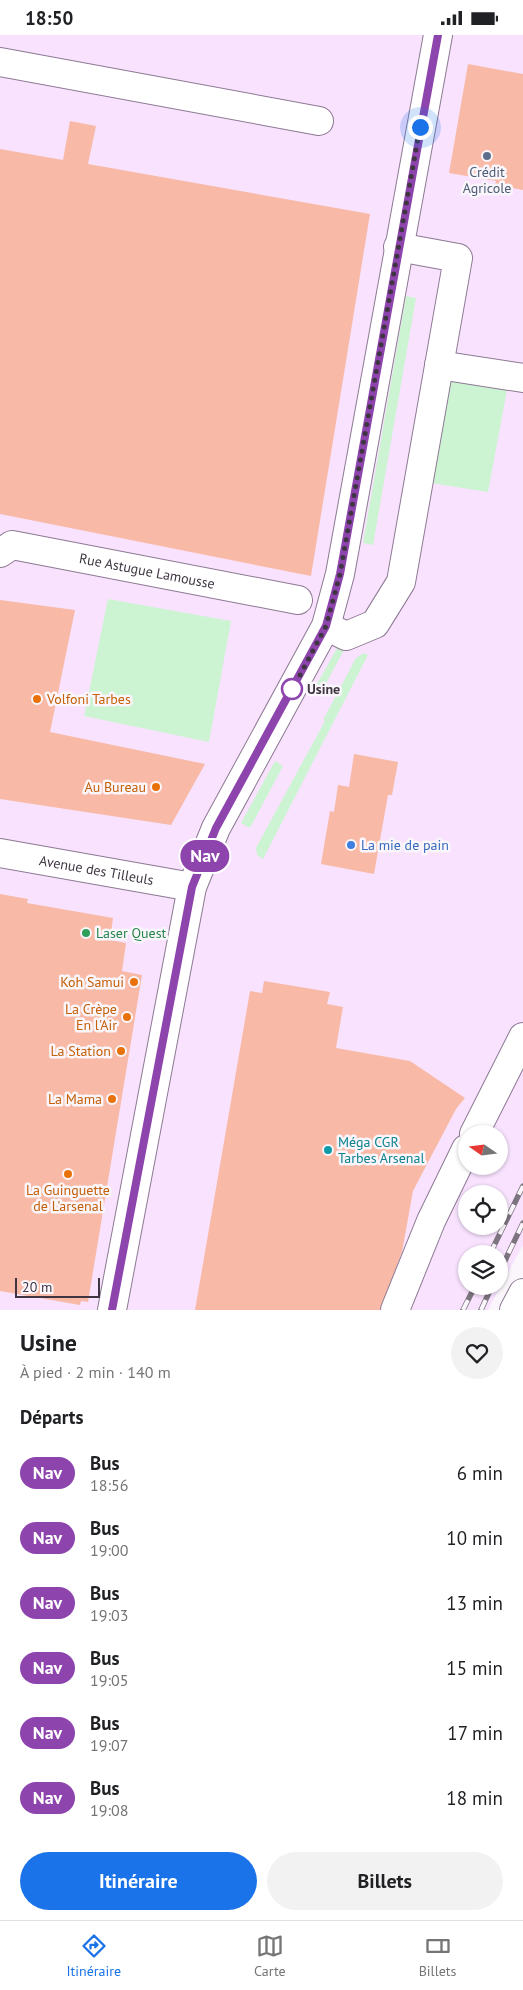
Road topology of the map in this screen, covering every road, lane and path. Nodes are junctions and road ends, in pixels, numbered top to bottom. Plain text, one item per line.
1 (438, 35) edge
2 (0, 62) edge
3 (318, 121) dead end
4 (398, 247) junction
5 (439, 365) junction
6 (523, 377) edge
7 (0, 553) edge
8 (298, 600) dead end
9 (326, 626) junction
10 (0, 853) edge
11 (192, 887) junction
12 (523, 1037) edge
13 (479, 1125) edge
14 (458, 1165) edge
15 (523, 1293) edge
16 (112, 1310) edge
17 (396, 1310) edge
18 (514, 1310) edge

1 - 4 street
2 - 3 street
4 - 5 street
4 - 9 street
5 - 6 street
5 - 9 street
7 - 8 street, Rue Astugue Lamousse
9 - 11 street
10 - 11 street, Avenue des Tilleuls
11 - 16 street
12 - 13 street
14 - 17 street
15 - 18 street

